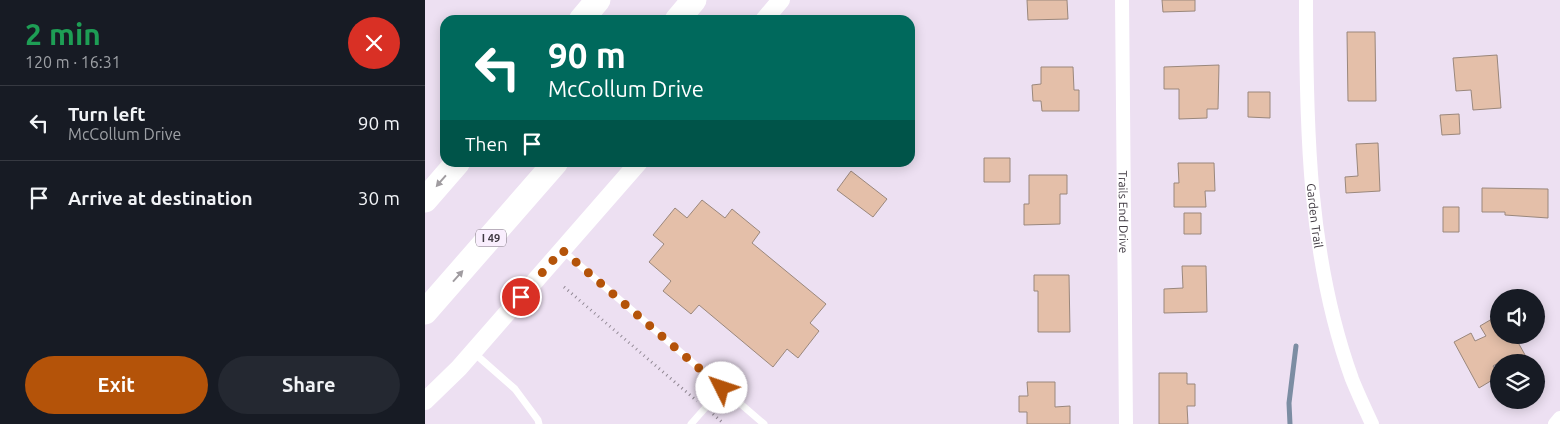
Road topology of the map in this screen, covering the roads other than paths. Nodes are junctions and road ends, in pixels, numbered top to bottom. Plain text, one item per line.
1 (598, 0) edge
2 (694, 0) edge
3 (781, 0) edge
4 (1122, 0) edge
5 (1306, 0) edge
6 (585, 15) edge
7 (681, 15) edge
8 (768, 15) edge
9 (454, 167) edge
10 (552, 167) edge
11 (635, 167) edge
12 (425, 200) edge
13 (562, 250) junction
14 (425, 312) edge
15 (473, 352) junction
16 (425, 401) edge
17 (706, 407) road end
18 (1560, 418) edge
19 (539, 424) edge
20 (691, 424) edge
21 (764, 424) edge
22 (1126, 424) edge
23 (1372, 424) edge
24 (1555, 424) edge

1 - 6 highway
2 - 7 highway
3 - 8 street
4 - 22 street, Trails End Drive
5 - 23 street, Garden Trail
9 -> 12 highway
14 -> 10 highway, I 49
11 - 13 street
13 - 15 street
13 - 21 lane
15 - 16 street
15 - 19 lane
17 - 20 lane
18 - 24 street

